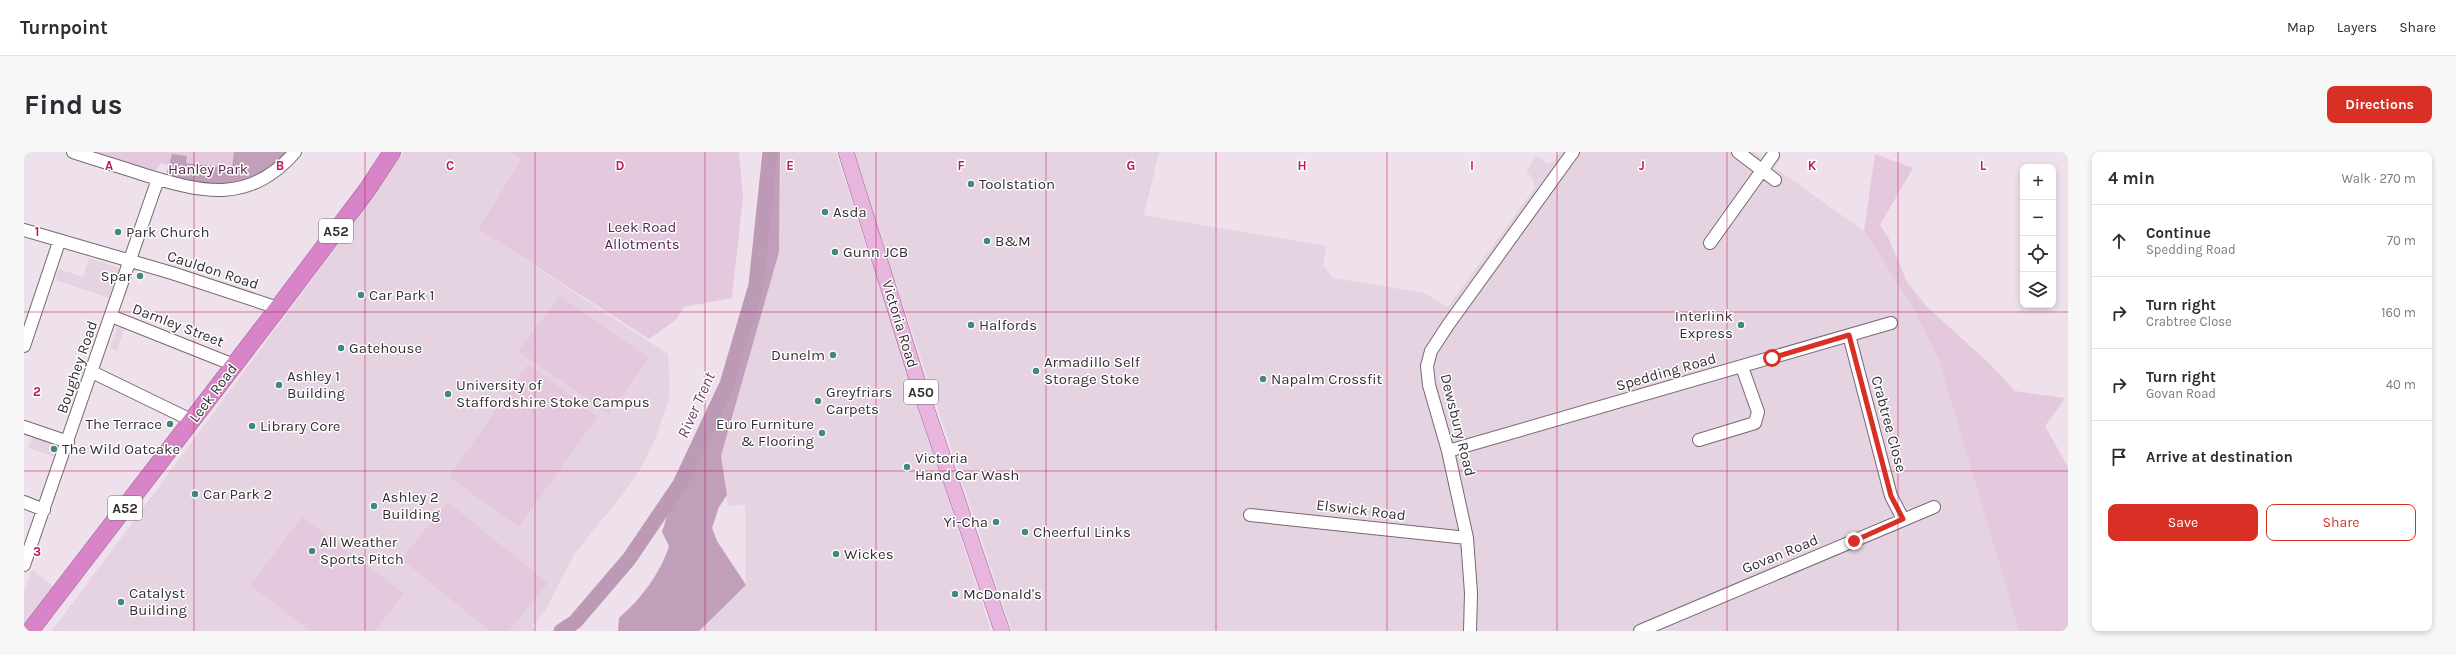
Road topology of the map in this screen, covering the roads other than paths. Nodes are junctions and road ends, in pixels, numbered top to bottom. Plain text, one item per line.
1 (73, 152) edge
2 (295, 152) edge
3 (392, 152) edge
4 (846, 152) edge
5 (1573, 152) edge
6 (1738, 152) edge
7 (1773, 155) dead end
8 (1762, 170) junction
9 (158, 179) junction
10 (1775, 180) dead end
11 (24, 230) edge
12 (59, 242) junction
13 (1710, 243) dead end
14 (131, 261) junction
15 (278, 308) junction
16 (111, 316) junction
17 (1891, 323) dead end
18 (1849, 335) junction
19 (24, 346) edge
20 (234, 365) junction
21 (1742, 368) junction
22 (92, 372) junction
23 (193, 420) junction
24 (24, 426) edge
25 (1699, 440) dead end
26 (68, 442) junction
27 (1448, 451) junction
28 (24, 502) edge
29 (1934, 507) dead end
30 (44, 510) junction
31 (1250, 515) dead end
32 (1903, 519) junction
33 (1467, 538) junction
34 (24, 565) edge
35 (30, 631) edge
36 (1002, 631) edge
37 (1470, 631) edge
38 (1640, 631) edge

1 - 9 street
2 - 9 street
3 - 15 highway, Leek Road / A52
4 - 36 main road, Victoria Road / A50
5 - 27 street, Dewsbury Road
6 - 8 street
7 - 8 street
8 - 10 street
8 - 13 street
9 - 14 street, Boughey Road
11 - 12 street, Cauldon Road
12 - 14 street, Cauldon Road
12 - 19 street
14 - 15 street, Cauldon Road
14 - 16 street, Boughey Road
15 - 20 highway, Leek Road / A52
16 - 20 street, Darnley Street
16 - 22 street, Boughey Road
17 - 18 street, Spedding Road
18 - 21 street, Spedding Road
18 - 32 street, Crabtree Close
20 - 23 highway, Leek Road / A52
21 - 25 street
21 - 27 street, Spedding Road
22 - 23 street
22 - 26 street, Boughey Road
23 - 35 highway, Leek Road / A52
24 - 26 street
26 - 30 street, Boughey Road
27 - 33 street, Dewsbury Road
28 - 30 street
29 - 32 street, Govan Road
30 - 34 street, Boughey Road
31 - 33 street, Elswick Road
32 - 38 street, Govan Road
33 - 37 street, Dewsbury Road

